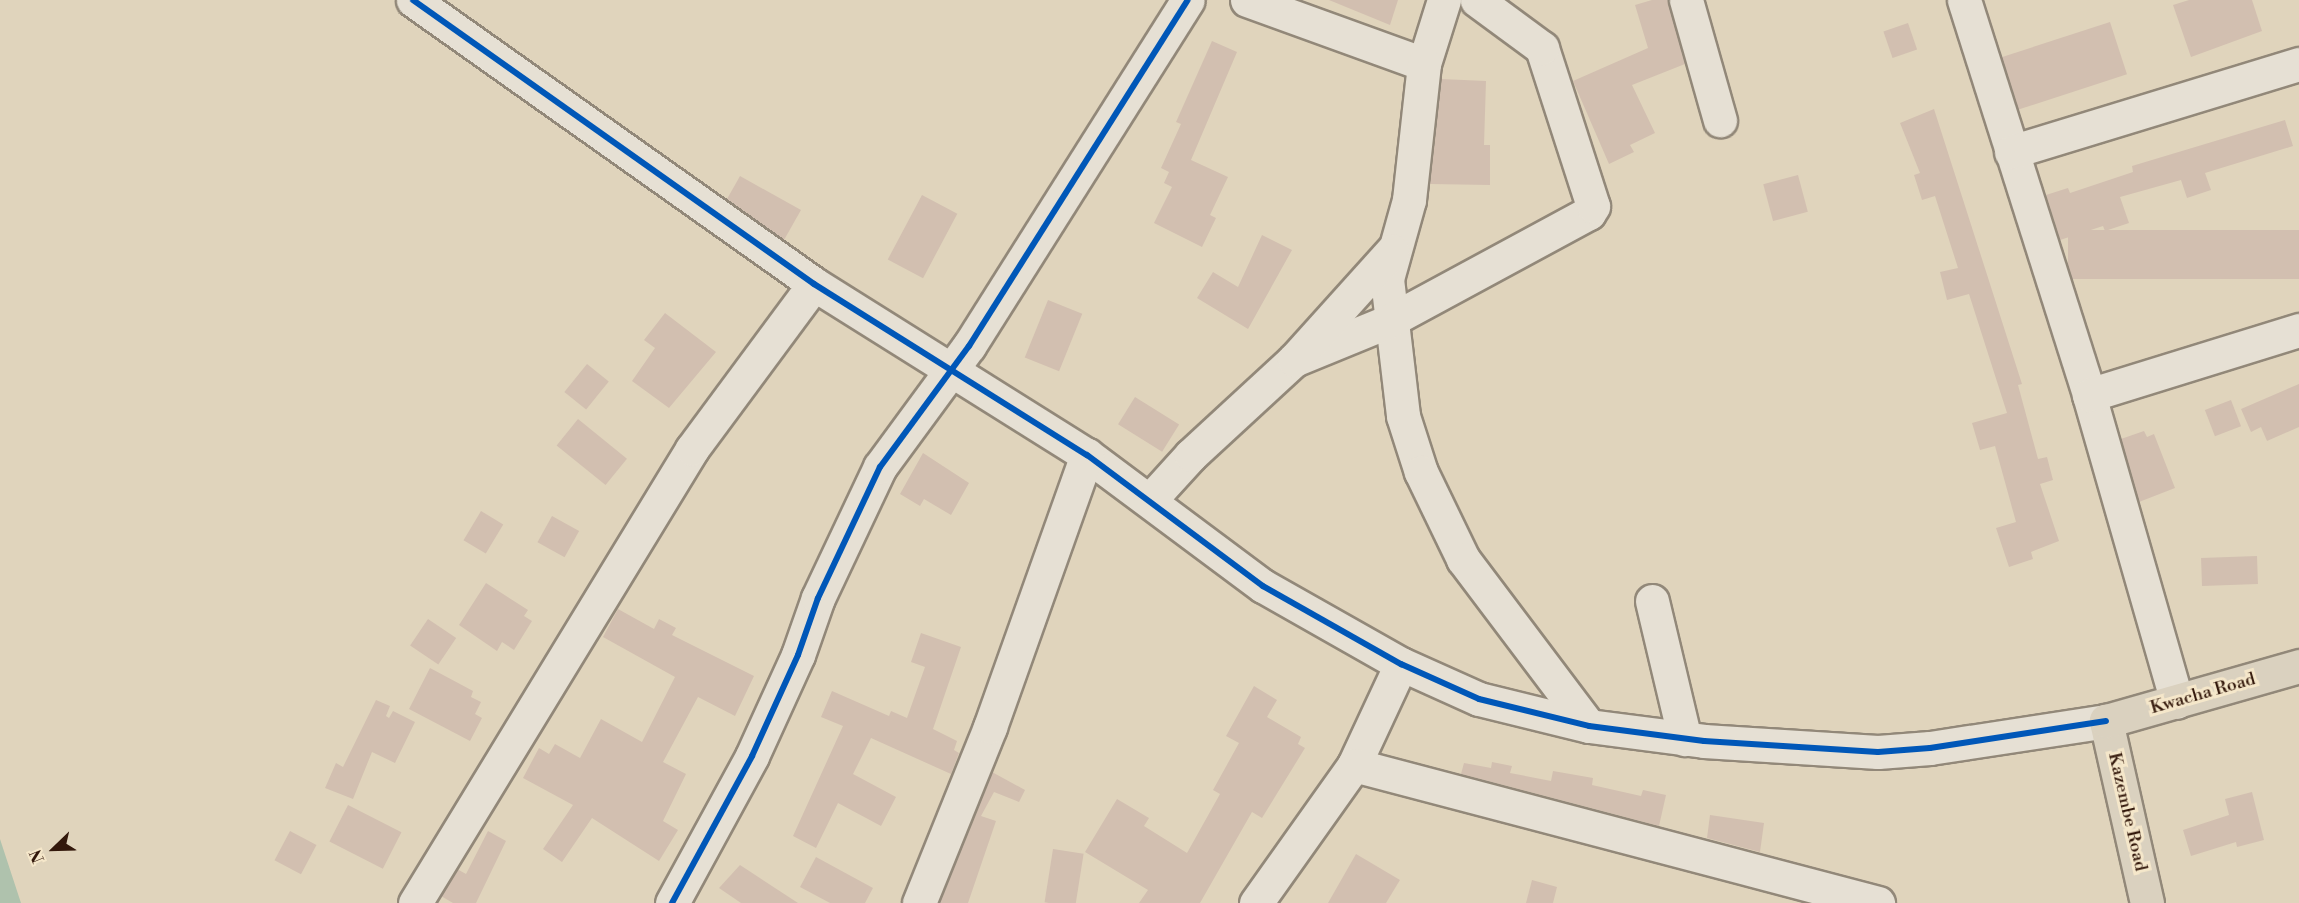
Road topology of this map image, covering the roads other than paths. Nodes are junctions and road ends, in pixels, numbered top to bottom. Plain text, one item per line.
1 (413, 0) edge
2 (1188, 0) edge
3 (1247, 0) edge
4 (1444, 0) edge
5 (1477, 0) edge
6 (1686, 0) edge
7 (1964, 0) edge
8 (1424, 64) junction
9 (2299, 64) edge
10 (1720, 120) dead end
11 (2011, 152) junction
12 (1392, 251) junction
13 (814, 284) junction
14 (1389, 321) junction
15 (2299, 330) edge
16 (1293, 360) junction
17 (951, 370) junction
18 (2089, 395) junction
19 (1087, 456) junction
20 (1150, 500) junction
21 (1652, 601) dead end
22 (1401, 664) junction
23 (2299, 666) edge
24 (2177, 702) junction
25 (2106, 721) junction
26 (1589, 726) junction
27 (1685, 739) junction
28 (1354, 765) junction
29 (415, 903) edge
30 (672, 903) edge
31 (919, 903) edge
32 (1256, 903) edge
33 (1878, 903) edge
34 (2147, 903) edge

1 - 13 street
2 - 17 street
3 - 8 street
4 - 8 street
5 - 14 street
6 - 10 street
7 - 11 street
8 - 12 street
9 - 11 street
11 - 18 street
12 - 14 street
12 - 16 street
13 - 17 street
13 - 29 street
14 - 16 street
14 - 26 street
15 - 18 street
16 - 20 street
17 - 19 street
17 - 30 street
18 - 24 street
19 - 20 street
19 - 31 street
20 - 22 street
21 - 27 street
22 - 26 street
22 - 28 street
23 - 24 main road, Kwacha Road
24 - 25 main road, Kwacha Road
25 - 27 street
25 - 34 main road, Kazembe Road
26 - 27 street
28 - 32 street
28 - 33 street

